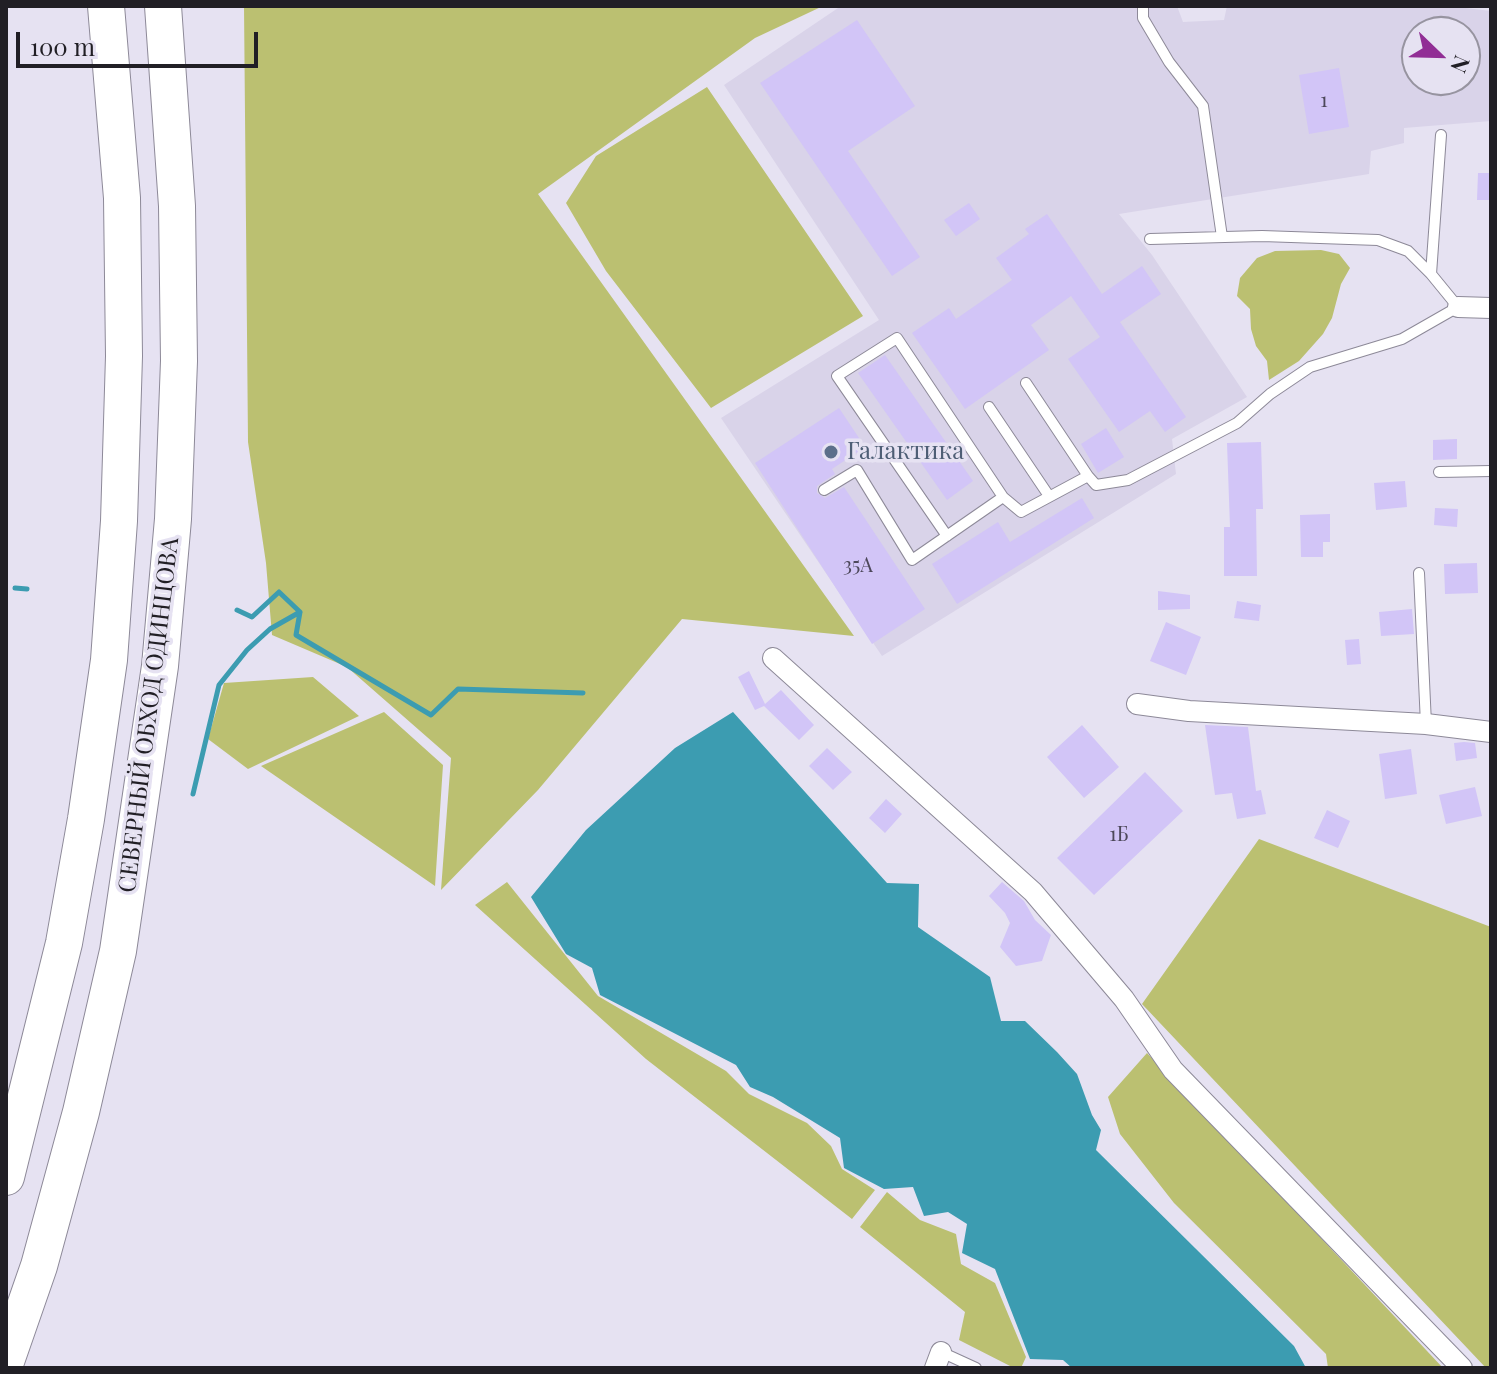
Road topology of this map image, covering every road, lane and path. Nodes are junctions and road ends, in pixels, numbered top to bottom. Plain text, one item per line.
1 (106, 6) edge
2 (163, 6) edge
3 (1143, 6) edge
4 (1441, 135) dead end
5 (1222, 237) junction
6 (1150, 239) dead end
7 (1431, 274) junction
8 (1458, 307) junction
9 (1491, 308) edge
10 (1026, 383) dead end
11 (989, 407) dead end
12 (1491, 471) edge
13 (1439, 472) dead end
14 (1088, 476) junction
15 (824, 490) dead end
16 (1049, 496) junction
17 (1003, 497) junction
18 (947, 536) junction
19 (1419, 573) dead end
20 (773, 658) dead end
21 (1137, 704) dead end
22 (1426, 724) junction
23 (1491, 732) edge
24 (6, 1177) edge
25 (938, 1360) edge
26 (6, 1361) edge
27 (976, 1368) edge
28 (1462, 1368) edge

1 - 24 highway, СЕВЕРНЫЙ ОБХОД ОДИНЦОВА
2 - 26 highway, СЕВЕРНЫЙ ОБХОД ОДИНЦОВА
3 - 5 lane
4 - 7 lane
5 - 6 lane
5 - 7 lane
7 - 8 lane
8 - 9 street
8 - 14 lane
10 - 14 lane
11 - 16 lane
12 - 13 lane
14 - 16 lane
15 - 18 lane
16 - 17 lane
17 - 18 lane
17 - 18 lane
19 - 22 lane
20 - 28 street
21 - 22 street
22 - 23 street
25 - 27 lane

